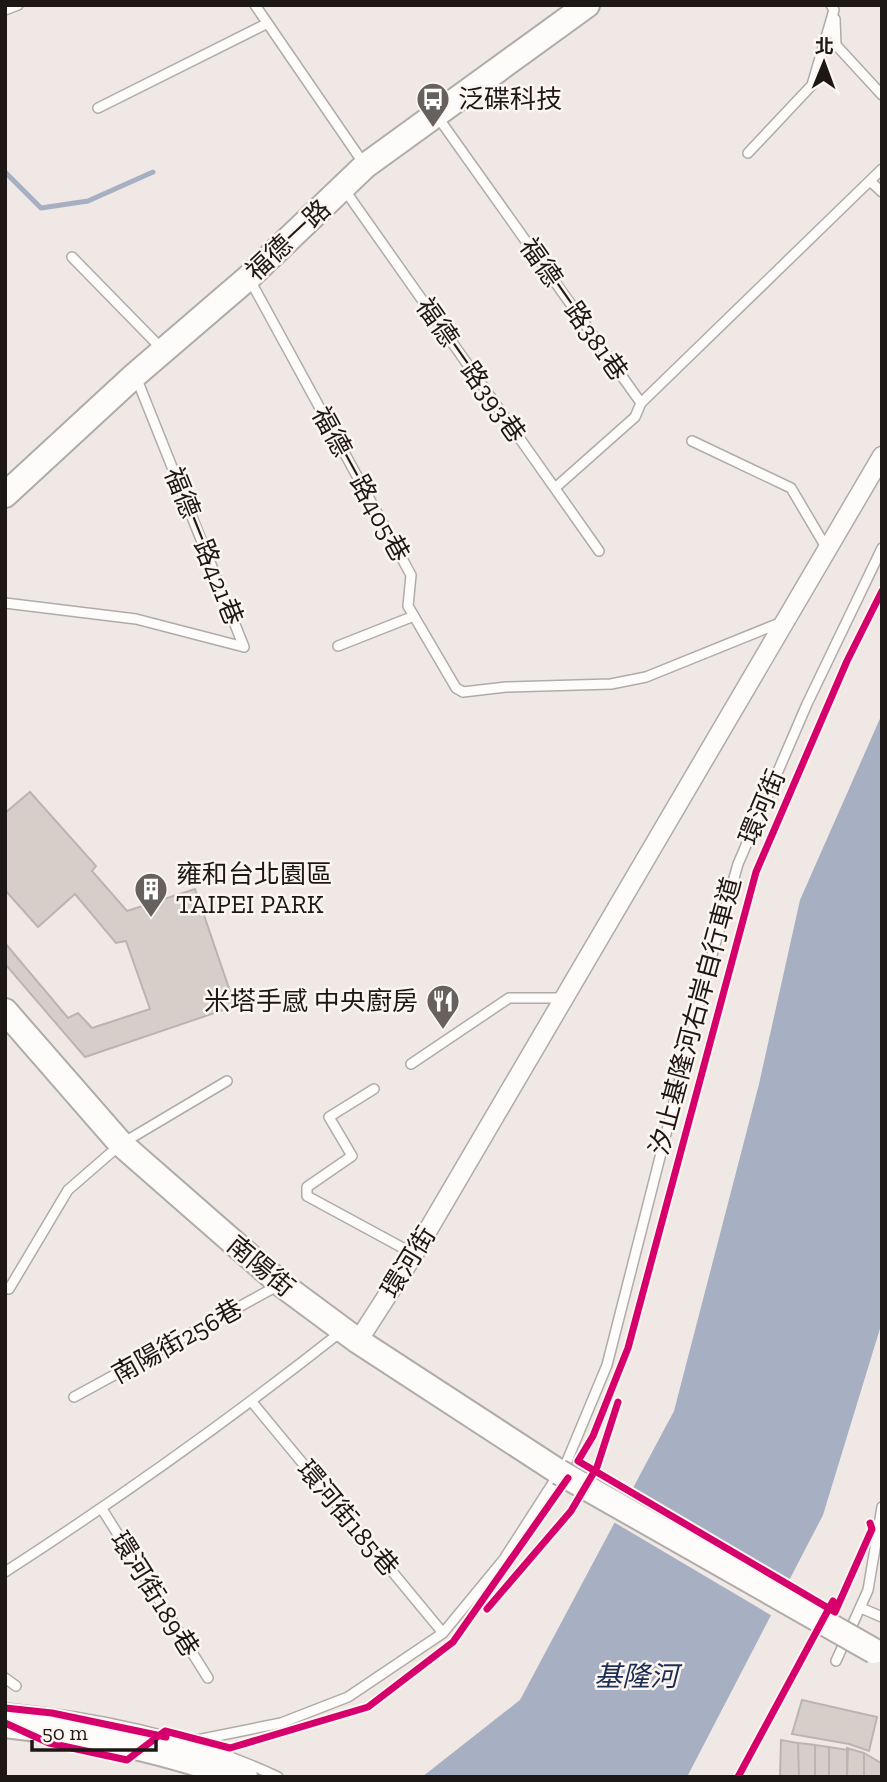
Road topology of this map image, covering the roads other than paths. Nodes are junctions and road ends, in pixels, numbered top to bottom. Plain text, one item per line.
1 (18, 5) edge
2 (255, 5) edge
3 (587, 5) edge
4 (833, 8) edge
5 (5, 10) edge
6 (266, 24) junction
7 (882, 95) edge
8 (98, 108) dead end
9 (436, 115) junction
10 (748, 153) dead end
11 (365, 166) junction
12 (882, 169) edge
13 (870, 181) junction
14 (344, 189) junction
15 (882, 192) edge
16 (72, 257) dead end
17 (249, 277) junction
18 (163, 351) junction
19 (135, 375) junction
20 (641, 403) junction
21 (692, 441) dead end
22 (882, 456) edge
23 (555, 488) junction
24 (7, 489) edge
25 (882, 548) edge
26 (827, 549) junction
27 (599, 551) dead end
28 (5, 603) edge
29 (414, 616) junction
30 (783, 622) junction
31 (338, 646) dead end
32 (566, 998) junction
33 (5, 1011) edge
34 (411, 1064) dead end
35 (227, 1081) dead end
36 (374, 1088) dead end
37 (121, 1144) junction
38 (414, 1254) junction
39 (281, 1284) junction
40 (9, 1289) dead end
41 (351, 1336) junction
42 (74, 1397) dead end
43 (252, 1402) junction
44 (559, 1472) junction
45 (882, 1507) edge
46 (102, 1509) junction
47 (5, 1572) edge
48 (861, 1608) junction
49 (882, 1617) edge
50 (443, 1633) junction
51 (878, 1654) edge
52 (836, 1661) dead end
53 (5, 1678) edge
54 (208, 1678) dead end
55 (16, 1686) dead end
56 (5, 1708) edge
57 (5, 1723) edge
58 (197, 1740) dead end
59 (243, 1777) edge
60 (278, 1777) edge

1 - 5 lane
2 - 6 lane
3 - 9 street, 福德一路
4 - 7 lane
4 - 10 lane
6 - 8 lane
6 - 11 lane
9 - 11 street, 福德一路
9 - 20 lane, 福德一路381巷
11 - 14 street, 福德一路
12 - 13 lane
13 - 15 lane
13 - 20 lane
14 - 17 street, 福德一路
14 - 23 lane, 福德一路393巷
16 - 18 lane
17 - 18 street, 福德一路
17 - 29 lane, 福德一路405巷
18 - 19 street, 福德一路
19 - 24 street, 福德一路
19 - 28 lane, 福德一路421巷
20 - 23 lane, 福德一路381巷
21 - 26 lane
22 - 26 street, 環河街
23 - 27 lane, 福德一路393巷
25 - 44 lane, 環河街
26 - 30 street, 環河街
29 - 30 lane, 福德一路405巷
29 - 31 lane
30 - 32 street, 環河街
32 - 34 lane
32 - 38 street, 環河街
33 - 37 street, 南陽街
35 - 37 lane
36 - 38 lane
37 - 39 street, 南陽街
37 - 40 lane
38 - 41 street, 環河街
39 - 41 street, 南陽街
39 - 42 lane, 南陽街256巷
41 - 43 lane, 環河街
41 - 44 street, 南陽街
43 - 46 lane, 環河街
43 - 50 lane, 環河街185巷
44 - 50 lane, 環河街
44 - 51 street, 南陽街, bridge
45 - 48 lane
46 - 47 lane, 環河街
46 - 54 lane, 環河街189巷
48 - 49 lane
48 - 52 lane
50 - 58 lane, 環河街
53 - 55 lane
56 - 60 lane
57 - 59 main road

